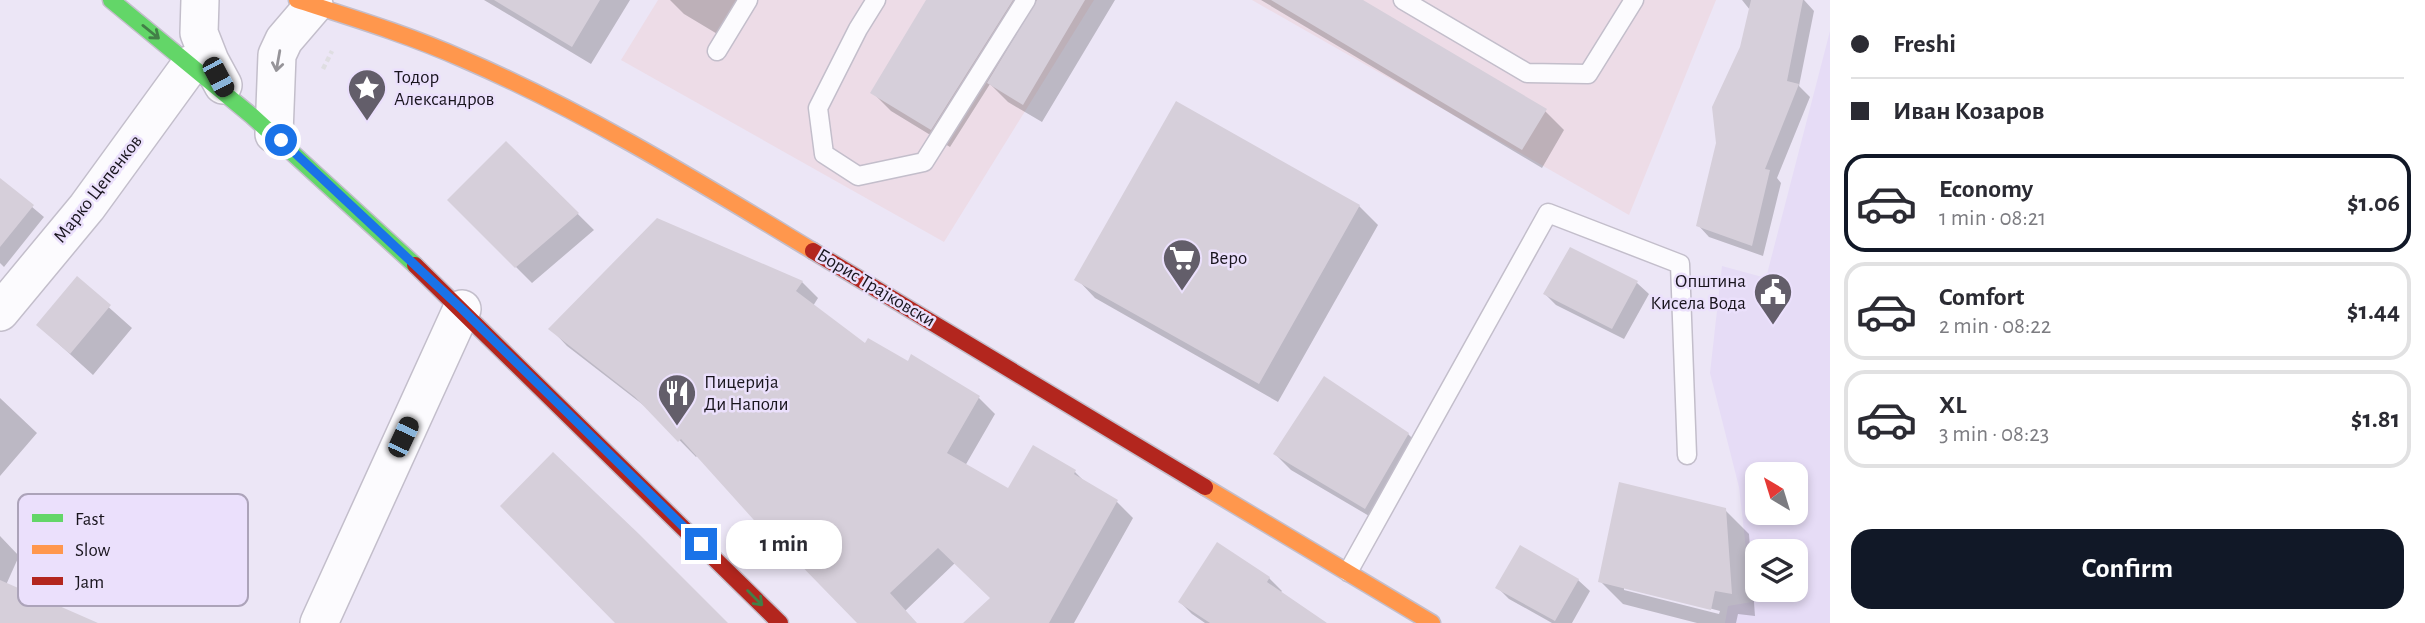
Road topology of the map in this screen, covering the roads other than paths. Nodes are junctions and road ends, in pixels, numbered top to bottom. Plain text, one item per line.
1 (111, 0) edge
2 (200, 0) edge
3 (748, 0) edge
4 (876, 0) edge
5 (1026, 0) edge
6 (1403, 0) edge
7 (1634, 0) edge
8 (305, 3) edge
9 (717, 51) dead end
10 (191, 64) junction
11 (227, 94) junction
12 (274, 134) junction
13 (462, 309) junction
14 (0, 312) edge
15 (1687, 456) dead end
16 (1348, 572) junction
17 (319, 623) edge
18 (780, 623) edge
19 (1432, 623) edge

1 -> 10 street
2 - 11 street
3 - 9 lane
4 - 5 lane
6 - 7 lane
8 -> 12 street
8 - 16 street, Борис Трајковски
10 - 11 street
10 - 14 street, Марко Цепенков
11 - 12 street
12 - 13 street
13 - 17 street
13 -> 18 street
15 - 16 lane
16 - 19 street, Борис Трајковски

